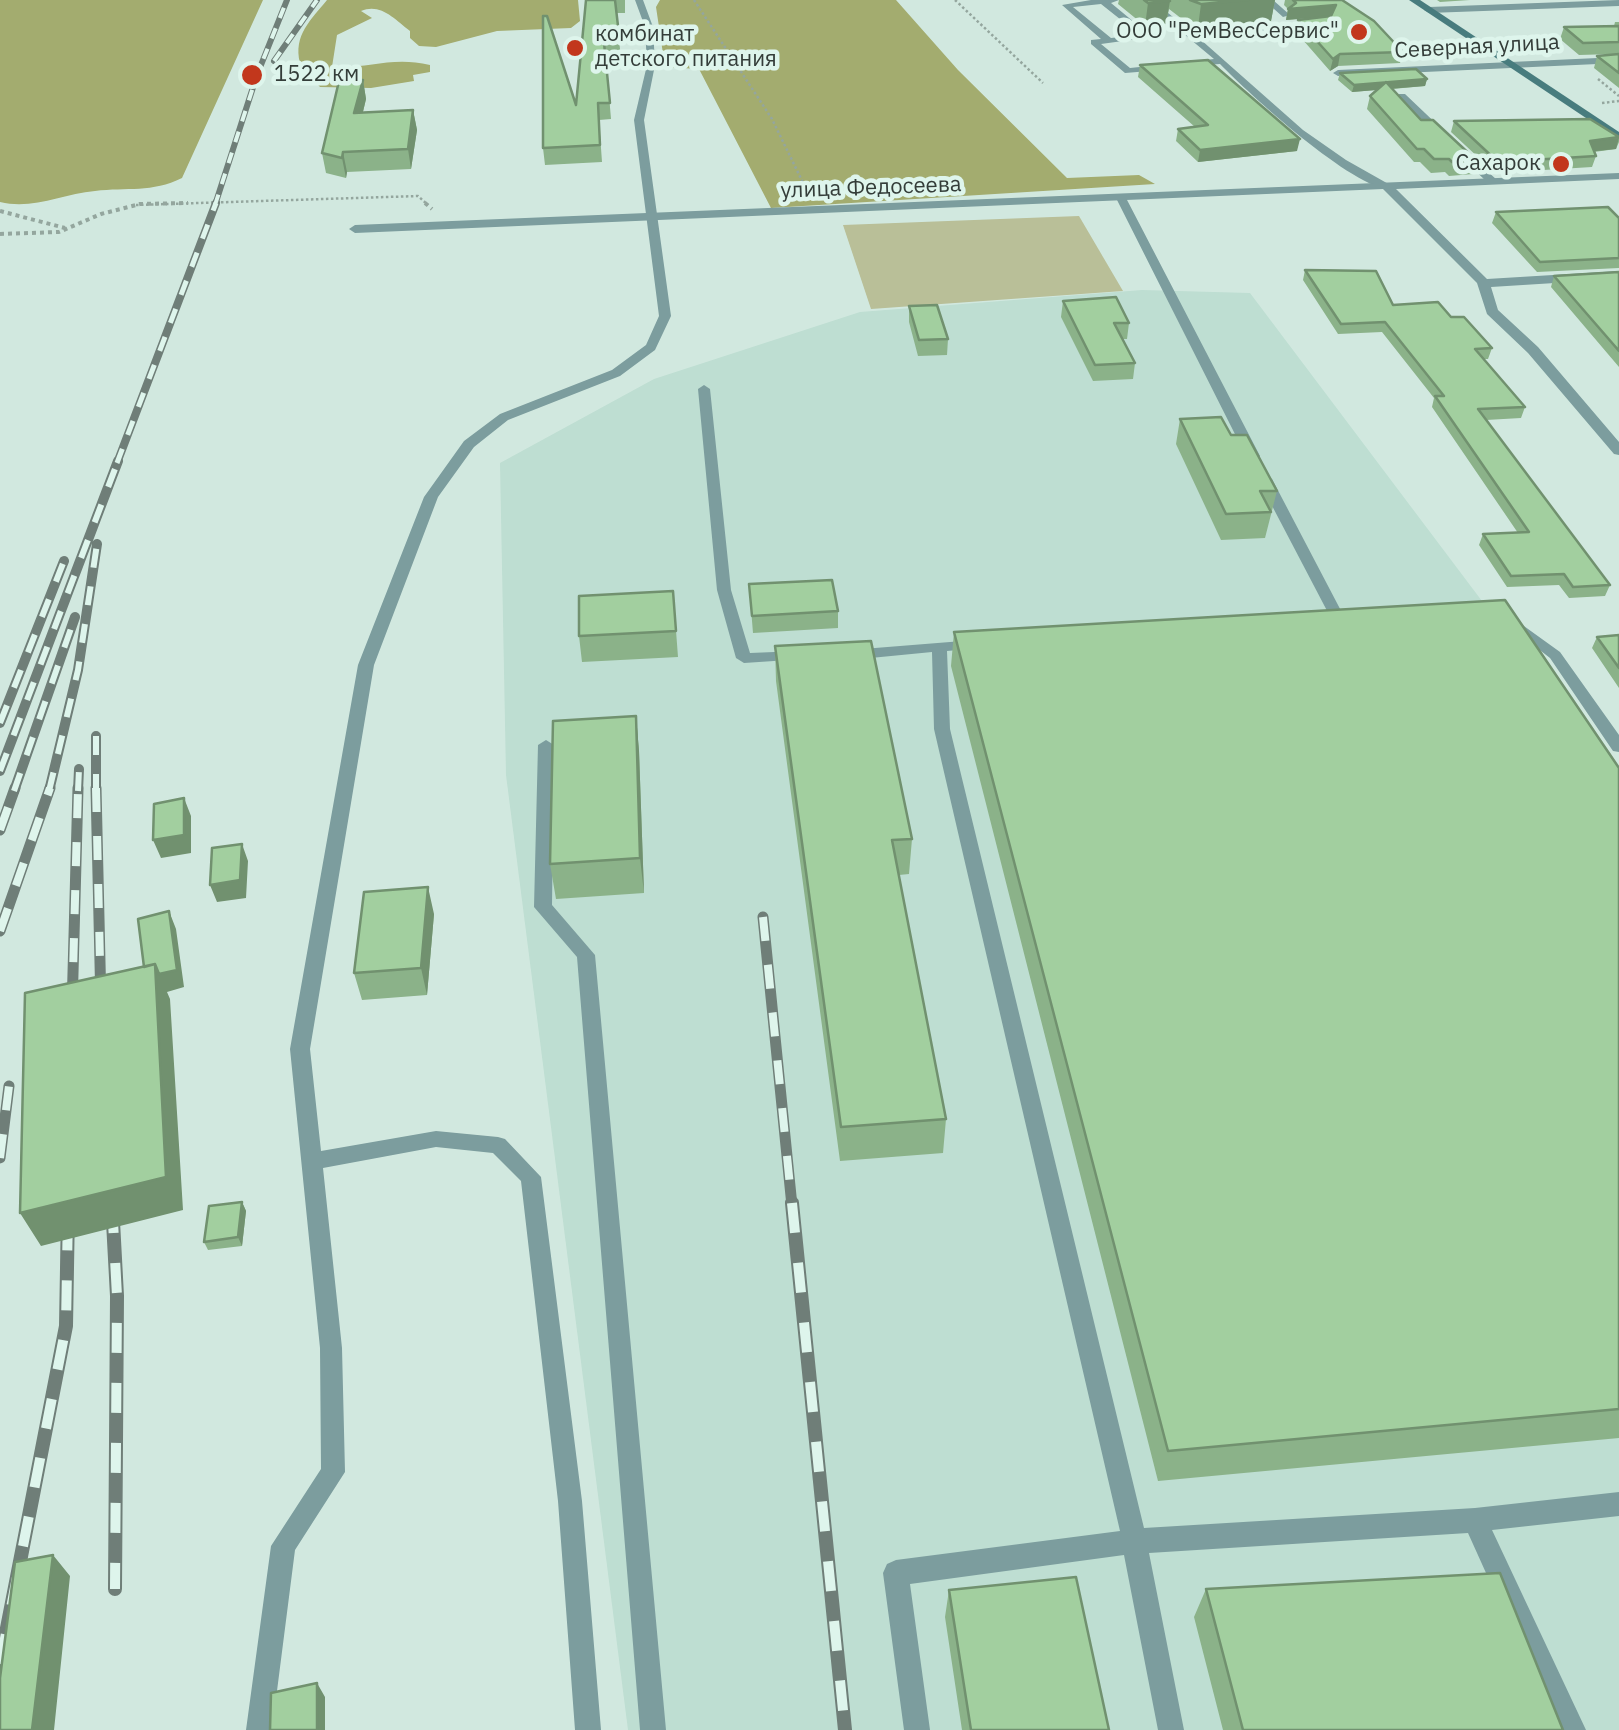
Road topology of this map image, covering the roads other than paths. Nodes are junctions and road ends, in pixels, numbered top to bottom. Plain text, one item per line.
1 (638, 0) edge
2 (1117, 0) edge
3 (1147, 0) edge
4 (1268, 0) edge
5 (1414, 0) edge
6 (1103, 2) edge
7 (1619, 3) edge
8 (1429, 10) junction
9 (1286, 15) edge
10 (1328, 21) edge
11 (1189, 35) junction
12 (1148, 36) junction
13 (1108, 40) junction
14 (1619, 60) edge
15 (1222, 61) junction
16 (1184, 65) edge
17 (1166, 67) edge
18 (1514, 67) junction
19 (1338, 73) edge
20 (1402, 96) edge
21 (1619, 137) edge
22 (1619, 176) edge
23 (1494, 182) junction
24 (1388, 188) junction
25 (1121, 198) junction
26 (652, 217) junction
27 (355, 229) dead end
28 (1619, 275) edge
29 (1484, 282) junction
30 (704, 389) dead end
31 (1619, 451) edge
32 (1492, 620) edge
33 (1342, 626) edge
34 (997, 644) edge
35 (939, 647) junction
36 (838, 655) edge
37 (819, 656) edge
38 (546, 745) dead end
39 (1619, 747) edge
40 (314, 1161) junction
41 (1619, 1504) edge
42 (1476, 1520) junction
43 (1134, 1541) junction
44 (258, 1730) edge
45 (588, 1730) edge
46 (653, 1730) edge
47 (917, 1730) edge
48 (1171, 1730) edge
49 (1573, 1730) edge

1 - 26 lane
2 - 6 lane
3 - 11 lane
4 - 9 lane
5 - 8 main road
6 - 12 lane
6 - 13 lane
7 - 8 street
8 - 18 main road
10 - 11 lane
11 - 12 lane
11 - 15 lane
12 - 13 lane
13 - 17 lane
14 - 18 street, Северная улица
15 - 16 lane
15 - 24 lane
18 - 19 street, Северная улица
18 - 21 main road
20 - 23 lane
22 - 23 street, улица Федосеева
23 - 24 street, улица Федосеева
24 - 25 street, улица Федосеева
24 - 29 street
25 - 26 street, улица Федосеева
25 - 33 lane
26 - 27 street, улица Федосеева
26 - 40 lane
28 - 29 street
29 - 31 street
30 - 37 lane
32 - 39 lane
34 - 35 lane
35 - 36 lane
35 - 43 lane
38 - 46 lane
40 - 44 lane
40 - 45 lane
41 - 42 lane
42 - 43 lane
42 - 49 lane
43 - 47 lane
43 - 48 lane

